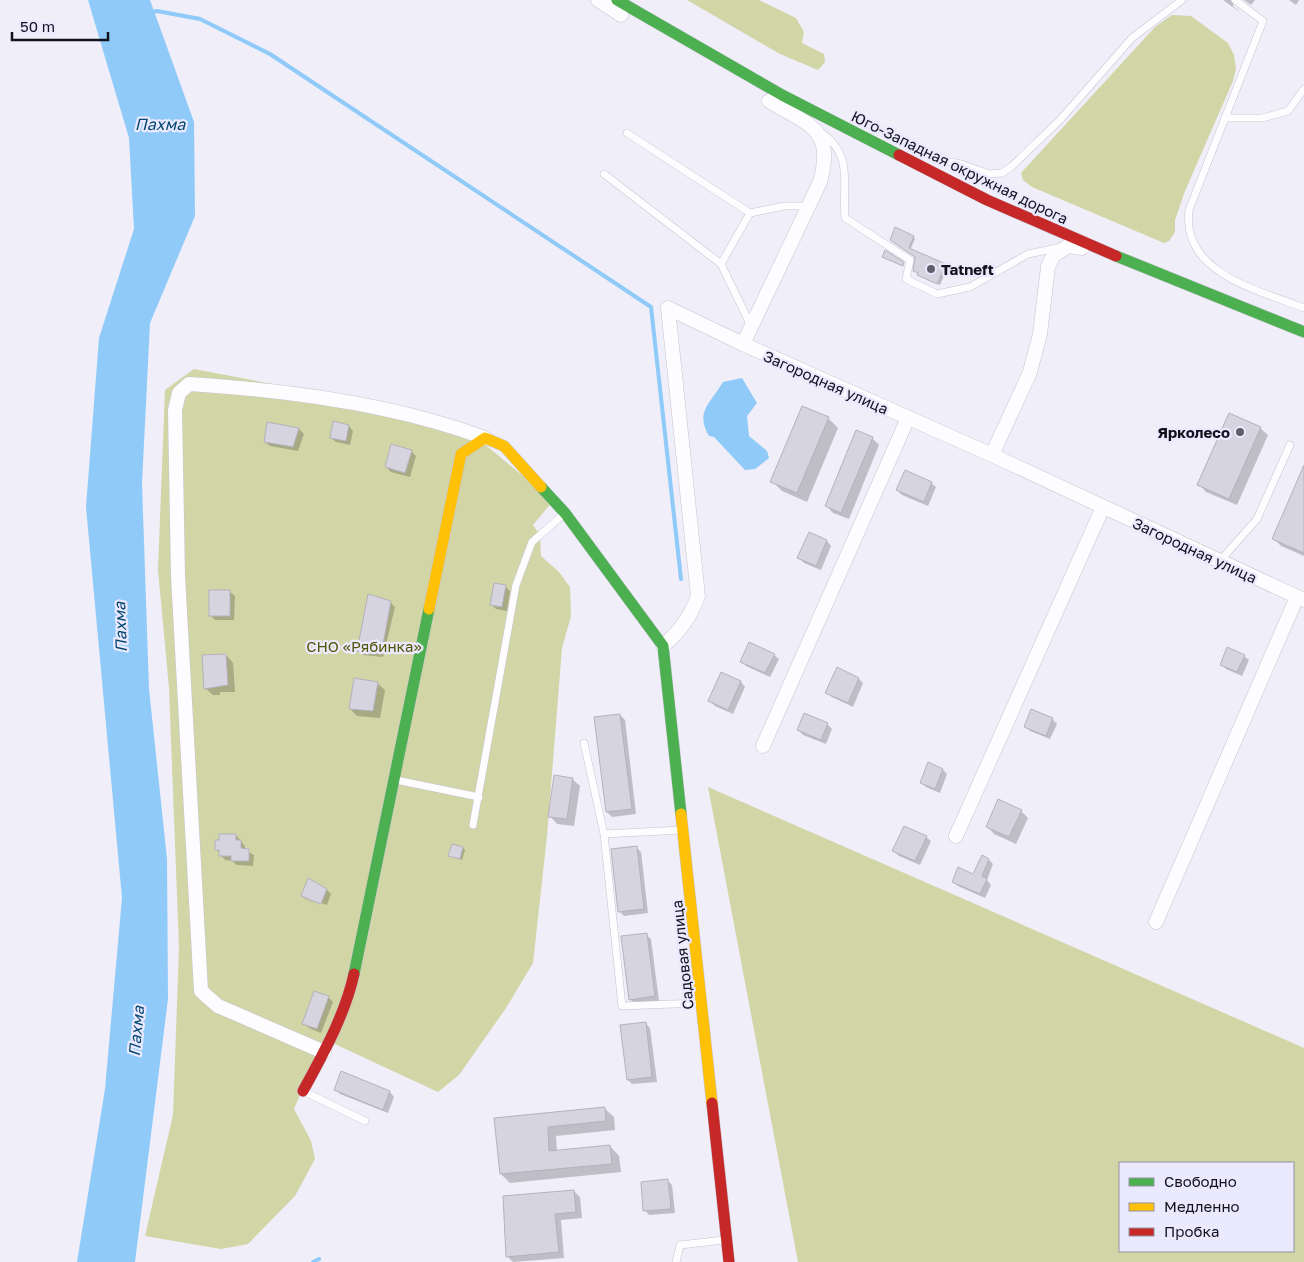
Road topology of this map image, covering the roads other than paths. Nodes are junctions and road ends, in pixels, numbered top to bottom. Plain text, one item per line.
1 (598, 0) edge
2 (617, 0) edge
3 (1182, 0) edge
4 (1235, 0) edge
5 (686, 26) dead end
6 (703, 36) dead end
7 (1304, 90) edge
8 (849, 116) dead end
9 (1225, 118) junction
10 (817, 130) junction
11 (627, 133) dead end
12 (892, 138) dead end
13 (931, 157) joint
14 (604, 174) dead end
15 (989, 185) dead end
16 (809, 206) junction
17 (750, 213) junction
18 (1068, 246) junction
19 (1100, 250) junction
20 (721, 264) junction
21 (1218, 284) dead end
22 (1304, 308) edge
23 (1304, 318) edge
24 (752, 326) junction
25 (1304, 332) edge
26 (743, 344) junction
27 (908, 418) junction
28 (485, 438) junction
29 (1290, 445) dead end
30 (992, 455) junction
31 (1103, 507) junction
32 (564, 513) junction
33 (1220, 562) junction
34 (1301, 599) edge
35 (663, 646) junction
36 (584, 743) dead end
37 (763, 746) dead end
38 (394, 780) junction
39 (479, 797) junction
40 (473, 825) dead end
41 (684, 830) junction
42 (604, 834) junction
43 (956, 836) dead end
44 (1156, 922) dead end
45 (702, 1002) junction
46 (324, 1052) junction
47 (303, 1091) joint
48 (366, 1121) dead end
49 (727, 1240) junction
50 (676, 1262) edge
51 (729, 1262) edge

1 - 10 street
2 - 19 main road, Юго-Западная окружная дорога
3 - 13 lane
4 - 9 lane
5 - 6 main road
7 - 9 lane
8 - 12 main road, Юго-Западная окружная дорога
9 - 22 lane
10 - 16 street
10 - 18 lane
11 - 17 lane
13 - 15 main road, Юго-Западная окружная дорога
14 - 20 lane
16 - 17 lane
16 - 24 street
17 - 20 lane
18 - 19 street
18 - 30 street
19 - 25 main road, Юго-Западная окружная дорога
20 - 24 lane
21 - 23 main road
24 - 26 street
26 - 27 street, Загородная улица
26 - 35 street, Загородная улица
27 - 30 street, Загородная улица
27 - 37 street
28 - 32 main road
28 - 38 main road
28 - 46 street
29 - 33 lane
30 - 31 street, Загородная улица
31 - 33 street, Загородная улица
31 - 43 street
32 - 35 main road
32 - 39 lane
33 - 34 street, Загородная улица
34 - 44 street
35 - 41 main road, Садовая улица
36 - 42 lane
38 - 39 lane
38 - 46 main road
39 - 40 lane
41 - 42 lane
41 - 45 main road, Садовая улица
42 - 45 lane
45 - 49 main road, Садовая улица
46 - 47 main road
47 - 48 lane
49 - 50 lane
49 - 51 main road, Садовая улица

